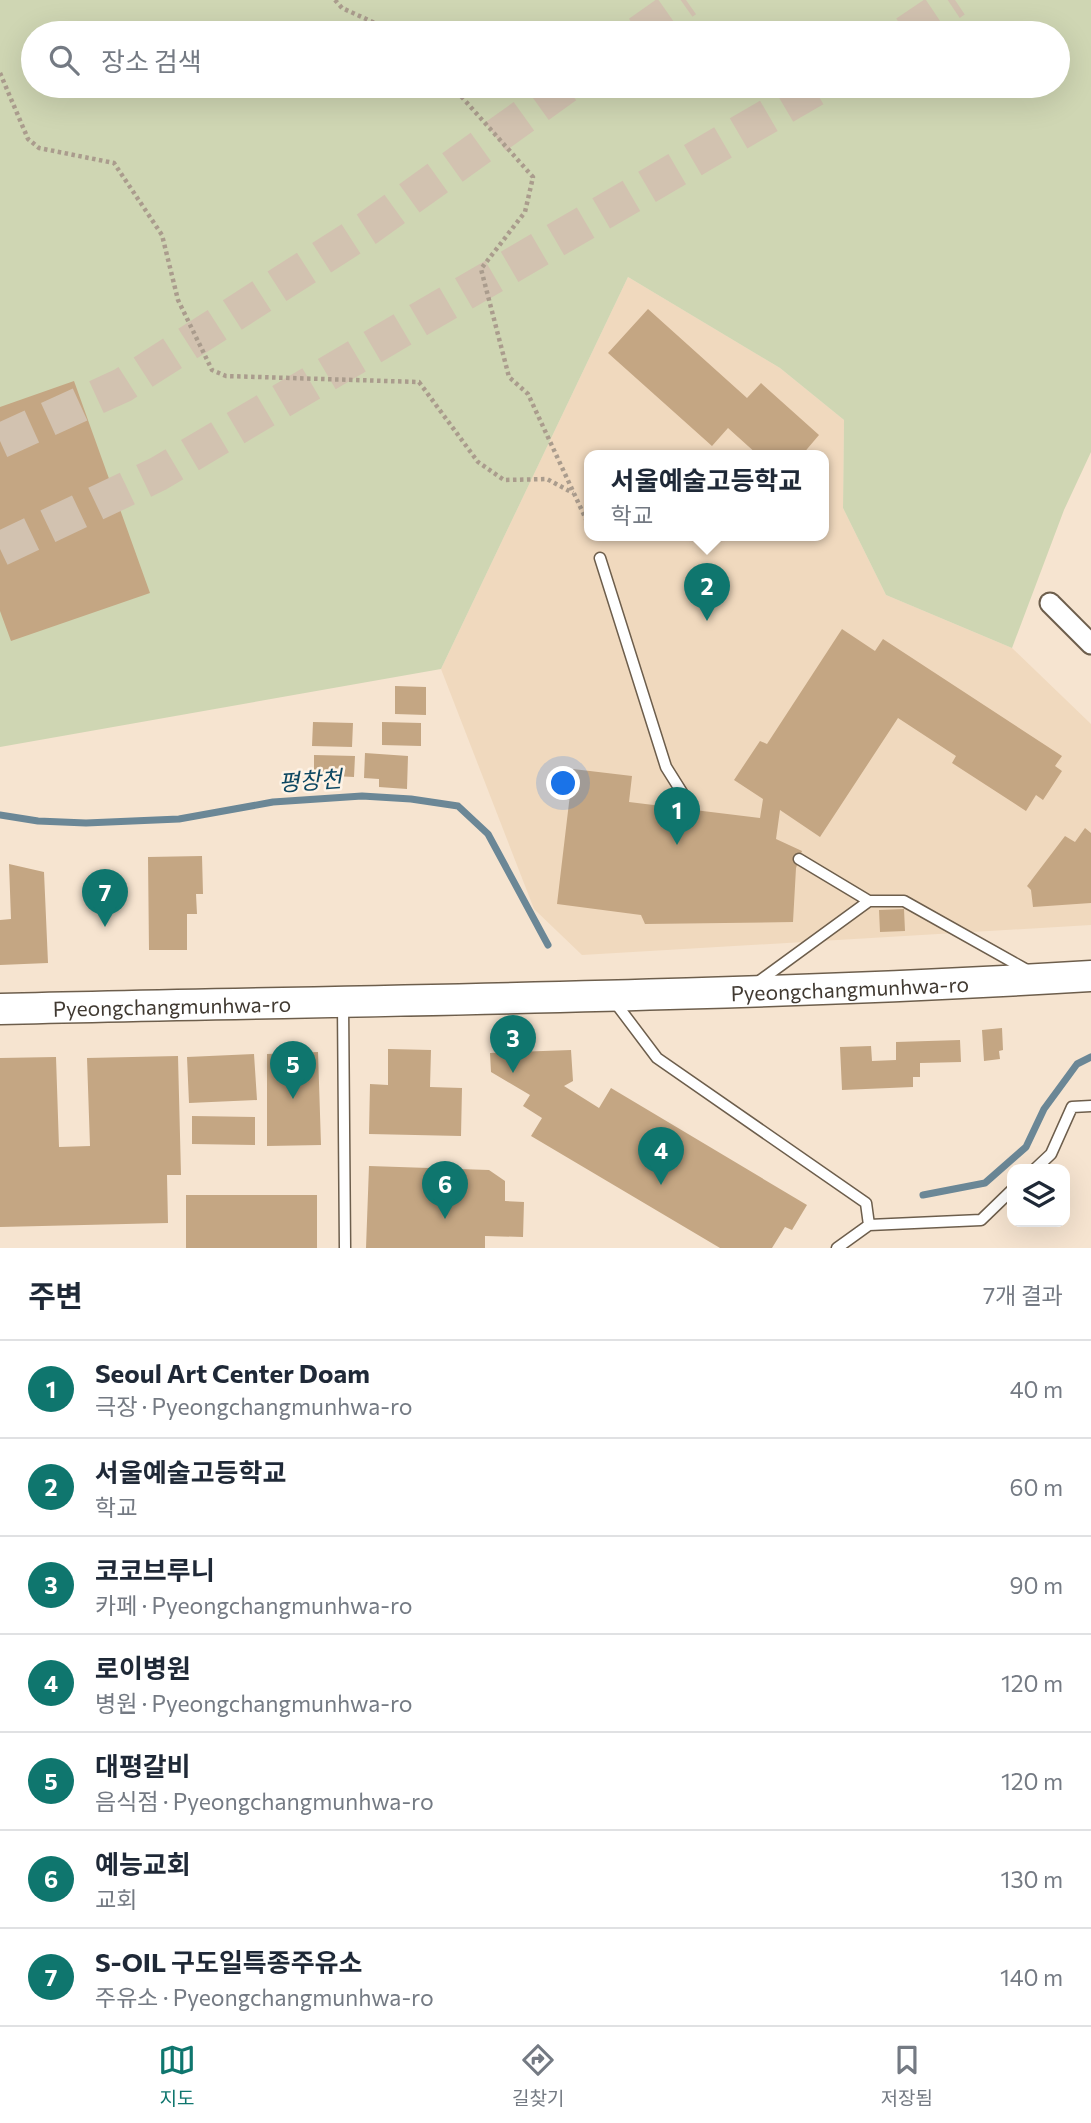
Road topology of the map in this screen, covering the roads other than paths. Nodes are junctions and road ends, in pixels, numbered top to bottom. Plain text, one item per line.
1 (600, 558) dead end
2 (1050, 603) dead end
3 (1091, 644) edge
4 (693, 810) dead end
5 (799, 859) dead end
6 (869, 901) junction
7 (1091, 976) edge
8 (1043, 979) junction
9 (745, 991) junction
10 (610, 995) junction
11 (343, 1000) junction
12 (0, 1009) edge
13 (1091, 1106) edge
14 (1040, 1164) edge
15 (1007, 1195) edge
16 (869, 1225) junction
17 (345, 1248) edge
18 (837, 1248) edge

1 - 4 lane
2 - 3 street
5 - 6 lane
6 - 8 lane
6 - 9 lane
7 - 8 main road, Pyeongchangmunhwa-ro
8 - 9 main road, Pyeongchangmunhwa-ro
9 - 10 main road, Pyeongchangmunhwa-ro
10 - 11 main road, Pyeongchangmunhwa-ro
10 - 16 lane
11 - 12 main road, Pyeongchangmunhwa-ro
11 - 17 lane
13 - 14 lane
15 - 16 lane
16 - 18 lane

